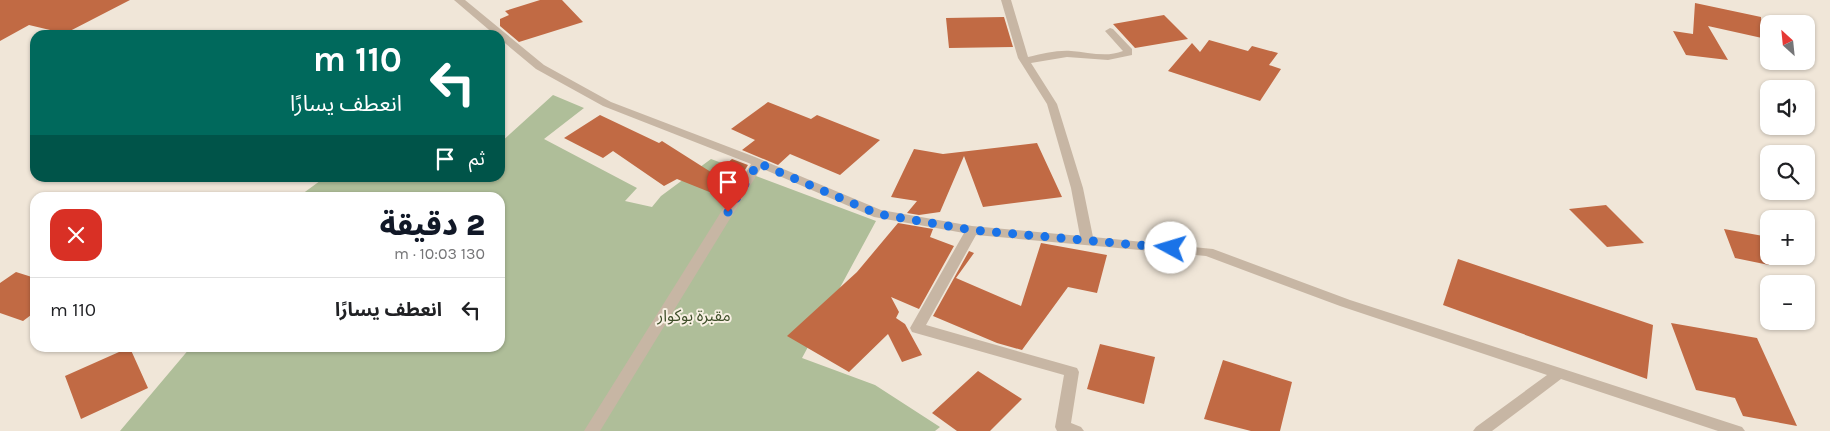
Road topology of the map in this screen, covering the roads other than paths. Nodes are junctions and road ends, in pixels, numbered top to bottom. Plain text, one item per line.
1 (459, 0) edge
2 (1006, 0) edge
3 (495, 30) edge
4 (1110, 31) dead end
5 (505, 38) edge
6 (1026, 61) junction
7 (758, 163) junction
8 (972, 230) junction
9 (1087, 240) junction
10 (1558, 374) junction
11 (592, 431) edge
12 (1076, 431) edge
13 (1480, 431) edge
14 (1737, 431) edge

1 - 3 street
2 - 6 street
4 - 6 street
5 - 7 street
6 - 9 street
7 - 8 street
7 - 11 street
8 - 9 street
8 - 12 street
9 - 10 street
10 - 13 street
10 - 14 street

